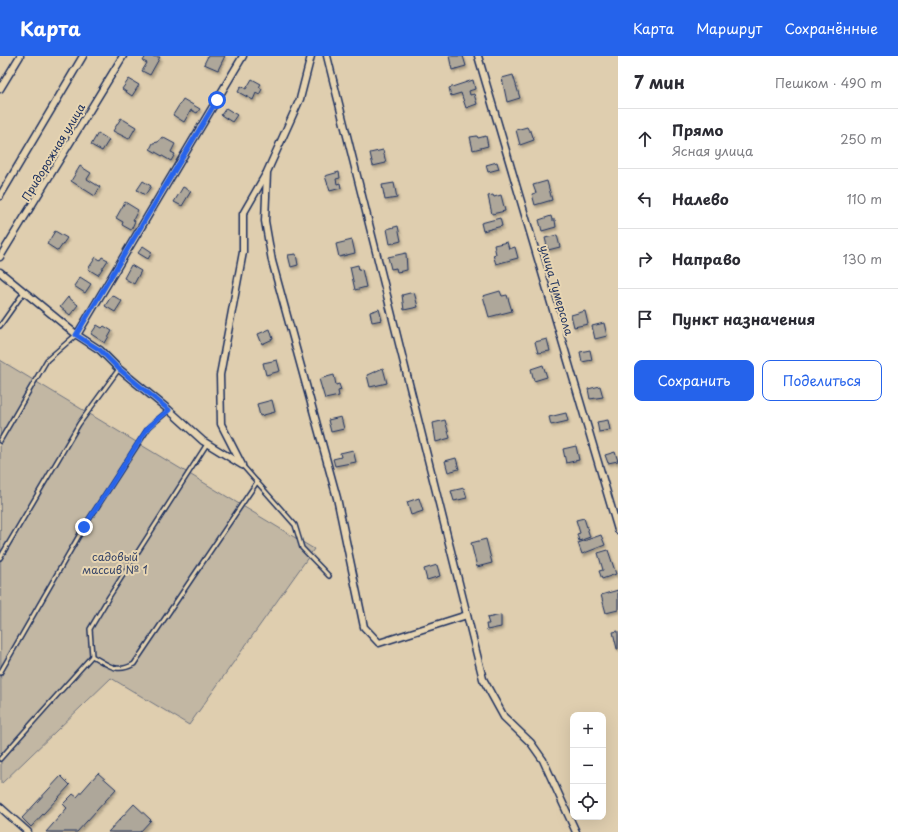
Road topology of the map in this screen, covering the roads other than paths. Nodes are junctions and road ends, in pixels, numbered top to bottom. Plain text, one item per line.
1 (20, 56) edge
2 (83, 56) edge
3 (123, 56) edge
4 (243, 56) edge
5 (311, 56) edge
6 (327, 56) edge
7 (478, 56) edge
8 (0, 89) edge
9 (267, 172) junction
10 (0, 196) edge
11 (0, 257) edge
12 (0, 272) edge
13 (24, 292) junction
14 (0, 326) edge
15 (76, 335) junction
16 (119, 369) junction
17 (169, 410) junction
18 (0, 441) edge
19 (208, 444) junction
20 (242, 465) junction
21 (257, 482) junction
22 (618, 530) edge
23 (0, 558) edge
24 (329, 576) dead end
25 (467, 615) junction
26 (92, 656) junction
27 (0, 673) edge
28 (0, 759) edge
29 (0, 807) edge
30 (28, 832) edge
31 (576, 832) edge

1 - 8 street
2 - 10 street
3 - 11 street, Придорожная улица
4 - 15 street
5 - 9 street
6 - 25 street
7 - 22 street, улица Тумерсола
9 - 20 street
9 - 25 street
12 - 13 street
13 - 14 lane
13 - 15 street
15 - 16 street
15 - 18 lane
16 - 17 street
16 - 23 lane
17 - 19 street
17 - 27 lane
19 - 20 street
19 - 26 lane
20 - 21 lane
21 - 24 lane
21 - 26 lane
25 - 31 street
26 - 28 lane
29 - 30 street

